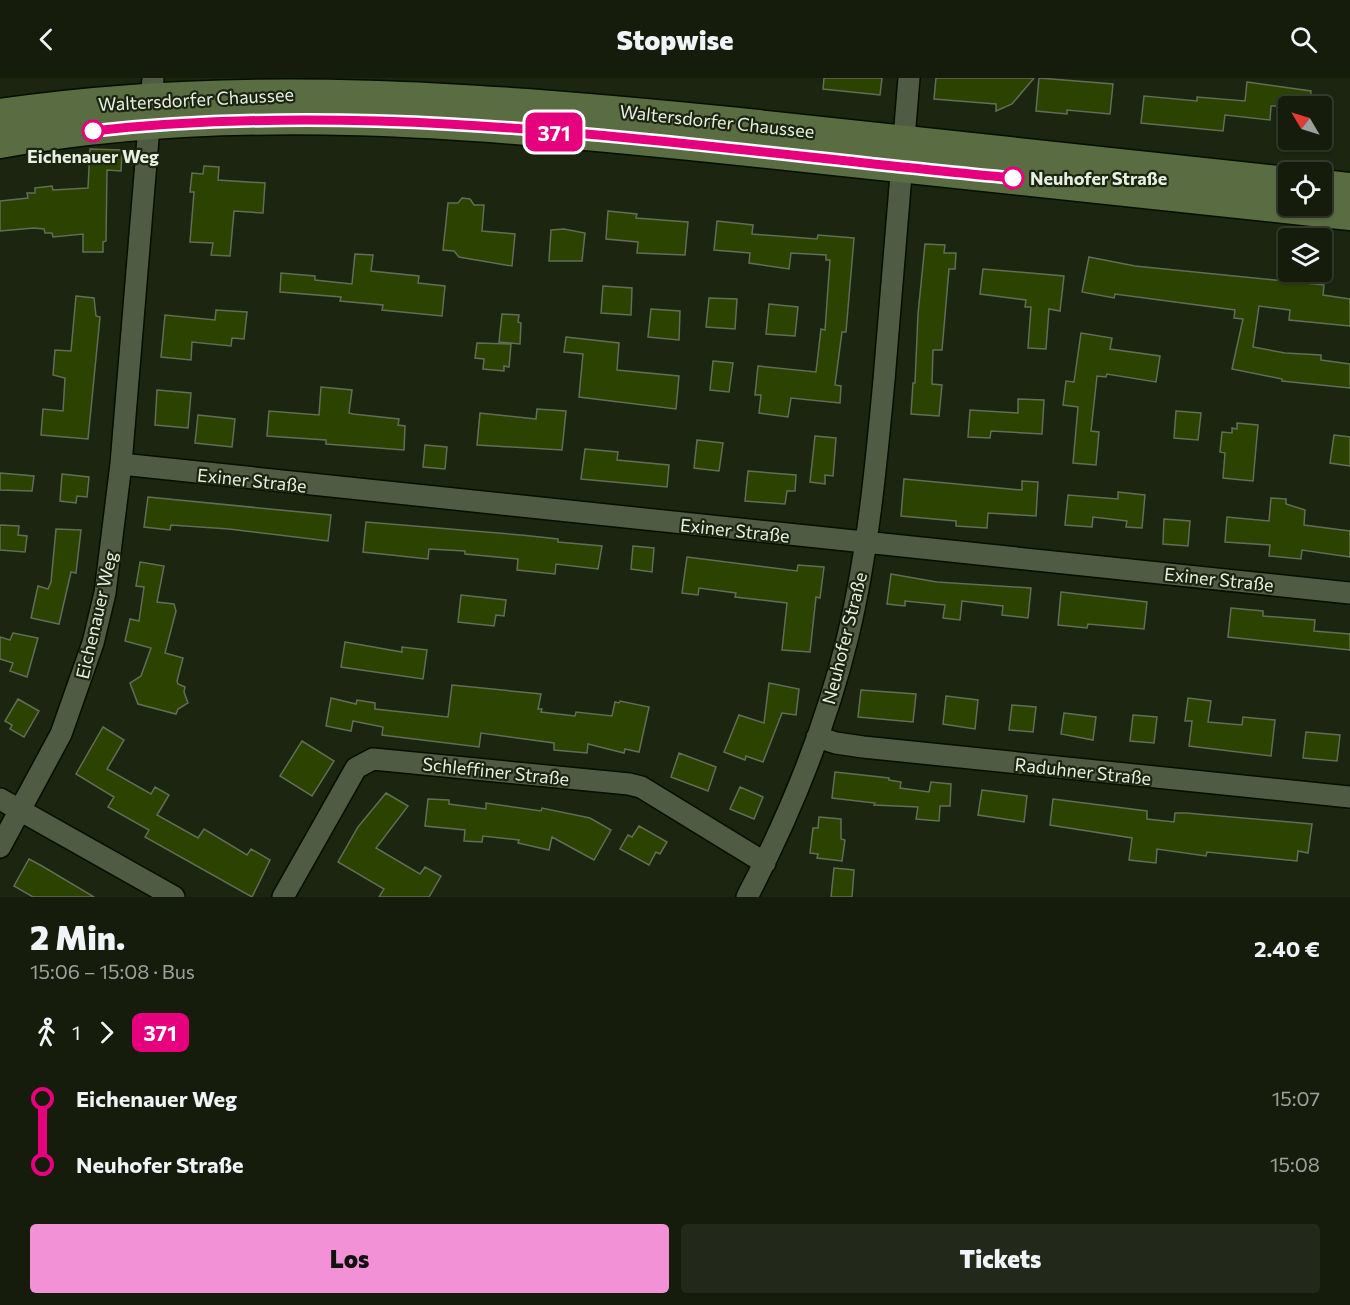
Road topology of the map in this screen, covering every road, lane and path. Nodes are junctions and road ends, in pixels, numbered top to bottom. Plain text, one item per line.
1 (909, 78) edge
2 (151, 101) edge
3 (0, 114) edge
4 (0, 143) edge
5 (903, 154) junction
6 (1278, 181) edge
7 (1332, 186) edge
8 (1350, 188) edge
9 (1350, 215) edge
10 (121, 464) junction
11 (866, 543) junction
12 (1350, 593) edge
13 (817, 737) junction
14 (1350, 797) edge
15 (0, 799) edge
16 (21, 811) junction
17 (0, 847) edge
18 (765, 863) junction
19 (174, 897) edge
20 (282, 897) edge
21 (747, 897) edge

1 - 5 street, Neuhofer Straße
2 - 3 main road, Waltersdorfer Chaussee
2 - 4 main road, Waltersdorfer Chaussee
2 - 5 main road, Waltersdorfer Chaussee
2 - 10 street, Eichenauer Weg
5 - 6 main road, Waltersdorfer Chaussee
5 - 9 main road, Waltersdorfer Chaussee
5 - 11 street, Neuhofer Straße
7 - 8 main road
10 - 11 street, Exiner Straße
10 - 16 street, Eichenauer Weg
11 - 12 street, Exiner Straße
11 - 13 street, Neuhofer Straße
13 - 14 street, Raduhner Straße
13 - 18 street, Neuhofer Straße
15 - 16 street
16 - 17 street, Eichenauer Weg
16 - 19 street
18 - 20 street, Schleffiner Straße
18 - 21 street, Neuhofer Straße

